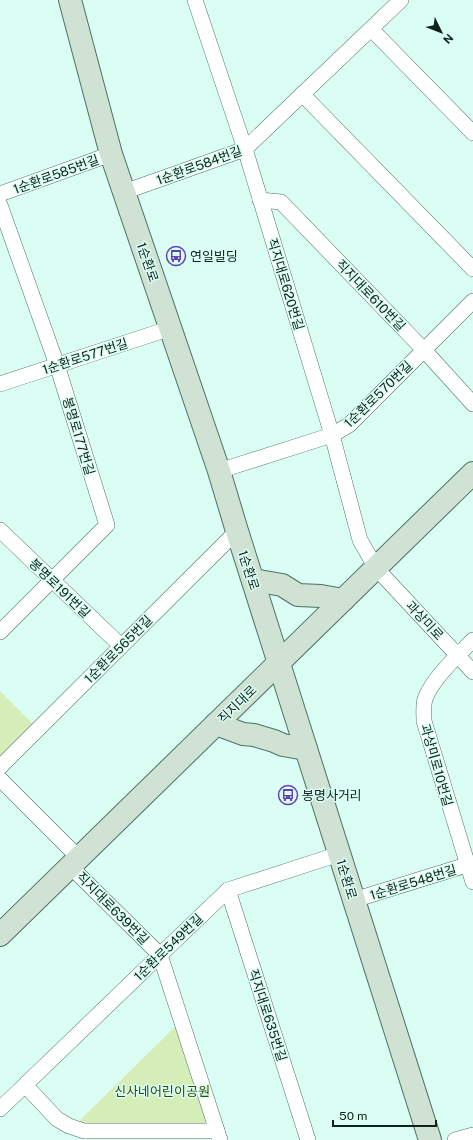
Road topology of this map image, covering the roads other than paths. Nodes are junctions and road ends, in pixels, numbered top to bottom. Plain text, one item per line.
1 (70, 0) edge
2 (195, 0) edge
3 (402, 0) edge
4 (371, 29) junction
5 (302, 94) junction
6 (473, 133) edge
7 (245, 149) junction
8 (111, 154) junction
9 (124, 192) junction
10 (0, 194) edge
11 (260, 200) junction
12 (0, 205) edge
13 (473, 269) edge
14 (473, 301) edge
15 (171, 328) junction
16 (424, 350) junction
17 (57, 365) junction
18 (0, 384) edge
19 (473, 404) edge
20 (332, 435) junction
21 (219, 471) junction
22 (473, 473) edge
23 (0, 530) edge
24 (237, 531) junction
25 (376, 568) junction
26 (253, 580) junction
27 (52, 581) junction
28 (343, 600) junction
29 (0, 632) edge
30 (473, 640) edge
31 (121, 646) junction
32 (457, 655) junction
33 (279, 663) junction
34 (473, 672) edge
35 (216, 724) junction
36 (306, 749) junction
37 (0, 767) edge
38 (0, 779) edge
39 (339, 854) junction
40 (74, 862) junction
41 (470, 864) edge
42 (473, 882) edge
43 (228, 890) junction
44 (354, 900) junction
45 (0, 935) edge
46 (160, 955) junction
47 (24, 1085) junction
48 (0, 1109) edge
49 (219, 1135) edge
50 (473, 1135) edge
51 (308, 1140) edge
52 (430, 1140) edge
53 (455, 1140) edge

1 - 8 street, 1순환로
2 - 7 street, 직지대로620번길
3 - 4 street, 1순환로584번길
4 - 5 street, 1순환로584번길
4 - 6 street
5 - 7 street, 1순환로584번길
5 - 13 street
7 - 9 street, 1순환로584번길
7 - 11 street, 직지대로620번길
8 - 9 street, 1순환로
8 - 10 street, 1순환로585번길
9 - 15 street, 1순환로
11 - 16 street, 직지대로610번길
11 - 20 street, 직지대로620번길
12 - 17 street, 봉명로177번길
14 - 16 street, 1순환로570번길
15 - 17 street, 1순환로577번길
15 - 21 street, 1순환로
16 - 19 street, 직지대로610번길
16 - 20 street, 1순환로570번길
17 - 18 street, 1순환로577번길
17 - 27 street, 봉명로177번길
20 - 21 street, 1순환로570번길
20 - 25 street, 직지대로620번길
21 - 24 street, 1순환로
22 - 25 street, 직지대로
23 - 27 street, 봉명로191번길
24 - 26 street, 1순환로
24 - 31 street, 1순환로565번길
25 - 28 street, 직지대로
25 - 32 street, 과상미로
26 - 28 street
26 - 33 street, 1순환로
27 - 29 street, 봉명로177번길
27 - 31 street, 봉명로191번길
28 - 33 street, 직지대로
30 - 32 street, 과상미로10번길
31 - 37 street, 1순환로565번길
32 - 34 street, 과상미로
32 - 41 street, 과상미로10번길
33 - 35 street, 직지대로
33 - 36 street, 1순환로
35 - 36 street
35 - 40 street, 직지대로
36 - 39 street, 1순환로
38 - 40 street, 직지대로639번길
39 - 43 street, 1순환로549번길
39 - 44 street, 1순환로
40 - 45 street, 직지대로
40 - 46 street, 직지대로639번길
41 - 42 street, 과상미로10번길
41 - 44 street, 1순환로548번길
43 - 46 street, 1순환로549번길
43 - 51 street, 직지대로635번길
44 - 52 street, 1순환로
46 - 47 street, 1순환로549번길
46 - 49 street, 직지대로639번길
47 - 48 street, 1순환로549번길
47 - 49 street, 직지대로639번길
50 - 53 street

